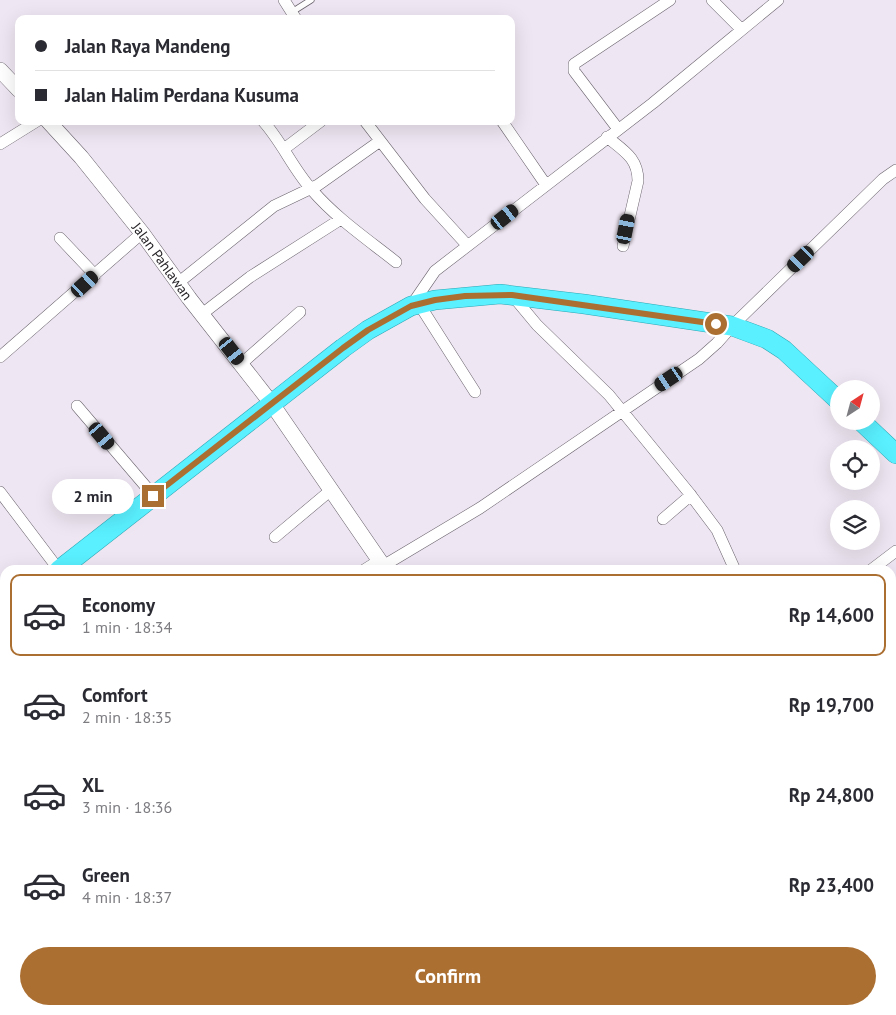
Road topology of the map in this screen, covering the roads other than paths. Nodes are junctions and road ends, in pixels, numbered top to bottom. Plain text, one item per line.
1 (284, 0) edge
2 (311, 0) edge
3 (670, 0) edge
4 (712, 0) edge
5 (778, 0) edge
6 (294, 15) edge
7 (741, 29) junction
8 (0, 70) edge
9 (15, 86) edge
10 (31, 125) edge
11 (52, 125) edge
12 (266, 125) edge
13 (316, 125) edge
14 (368, 125) edge
15 (505, 125) edge
16 (618, 129) junction
17 (608, 137) junction
18 (380, 141) junction
19 (0, 144) edge
20 (284, 149) junction
21 (896, 170) edge
22 (546, 185) junction
23 (311, 189) junction
24 (341, 219) junction
25 (142, 234) junction
26 (60, 238) dead end
27 (467, 246) junction
28 (622, 246) dead end
29 (396, 262) dead end
30 (95, 275) junction
31 (178, 283) junction
32 (512, 295) junction
33 (415, 305) junction
34 (300, 312) dead end
35 (202, 314) junction
36 (732, 326) junction
37 (0, 358) edge
38 (241, 364) junction
39 (475, 392) dead end
40 (830, 393) edge
41 (272, 404) junction
42 (77, 406) dead end
43 (622, 412) junction
44 (871, 430) edge
45 (896, 454) edge
46 (331, 490) junction
47 (0, 492) edge
48 (153, 496) junction
49 (691, 496) junction
50 (664, 519) dead end
51 (275, 536) dead end
52 (896, 551) edge
53 (55, 565) edge
54 (65, 565) edge
55 (383, 565) edge
56 (730, 565) edge
57 (878, 565) edge

1 - 6 street
2 - 6 lane
3 - 16 street
4 - 7 street
5 - 7 street
7 - 16 street
8 - 9 main road
10 - 19 street
11 - 25 main road, Jalan Pahlawan
12 - 20 street
13 - 20 street
14 - 18 street
15 - 22 street
16 - 17 street
17 - 22 street
17 - 28 street
18 - 23 street
18 - 27 street
20 - 23 street
21 - 36 street
22 - 27 street
23 - 24 street
23 - 31 street
24 - 29 street
24 - 35 street
25 - 30 street
25 - 31 main road, Jalan Pahlawan
26 - 30 street
27 - 33 street
30 - 37 street
31 - 35 main road, Jalan Pahlawan
32 - 33 highway
32 - 36 highway
32 - 43 street
33 - 39 street
33 - 41 highway
34 - 38 street
35 - 38 main road, Jalan Pahlawan
36 - 40 highway
36 - 43 street
38 - 41 main road, Jalan Pahlawan
41 - 46 main road, Jalan Pahlawan
41 - 48 highway
42 - 48 street
43 - 49 street
43 - 55 street
44 - 45 highway
46 - 51 street
46 - 55 main road, Jalan Pahlawan
47 - 53 street
48 - 54 highway
49 - 50 street
49 - 56 street
52 - 57 street

